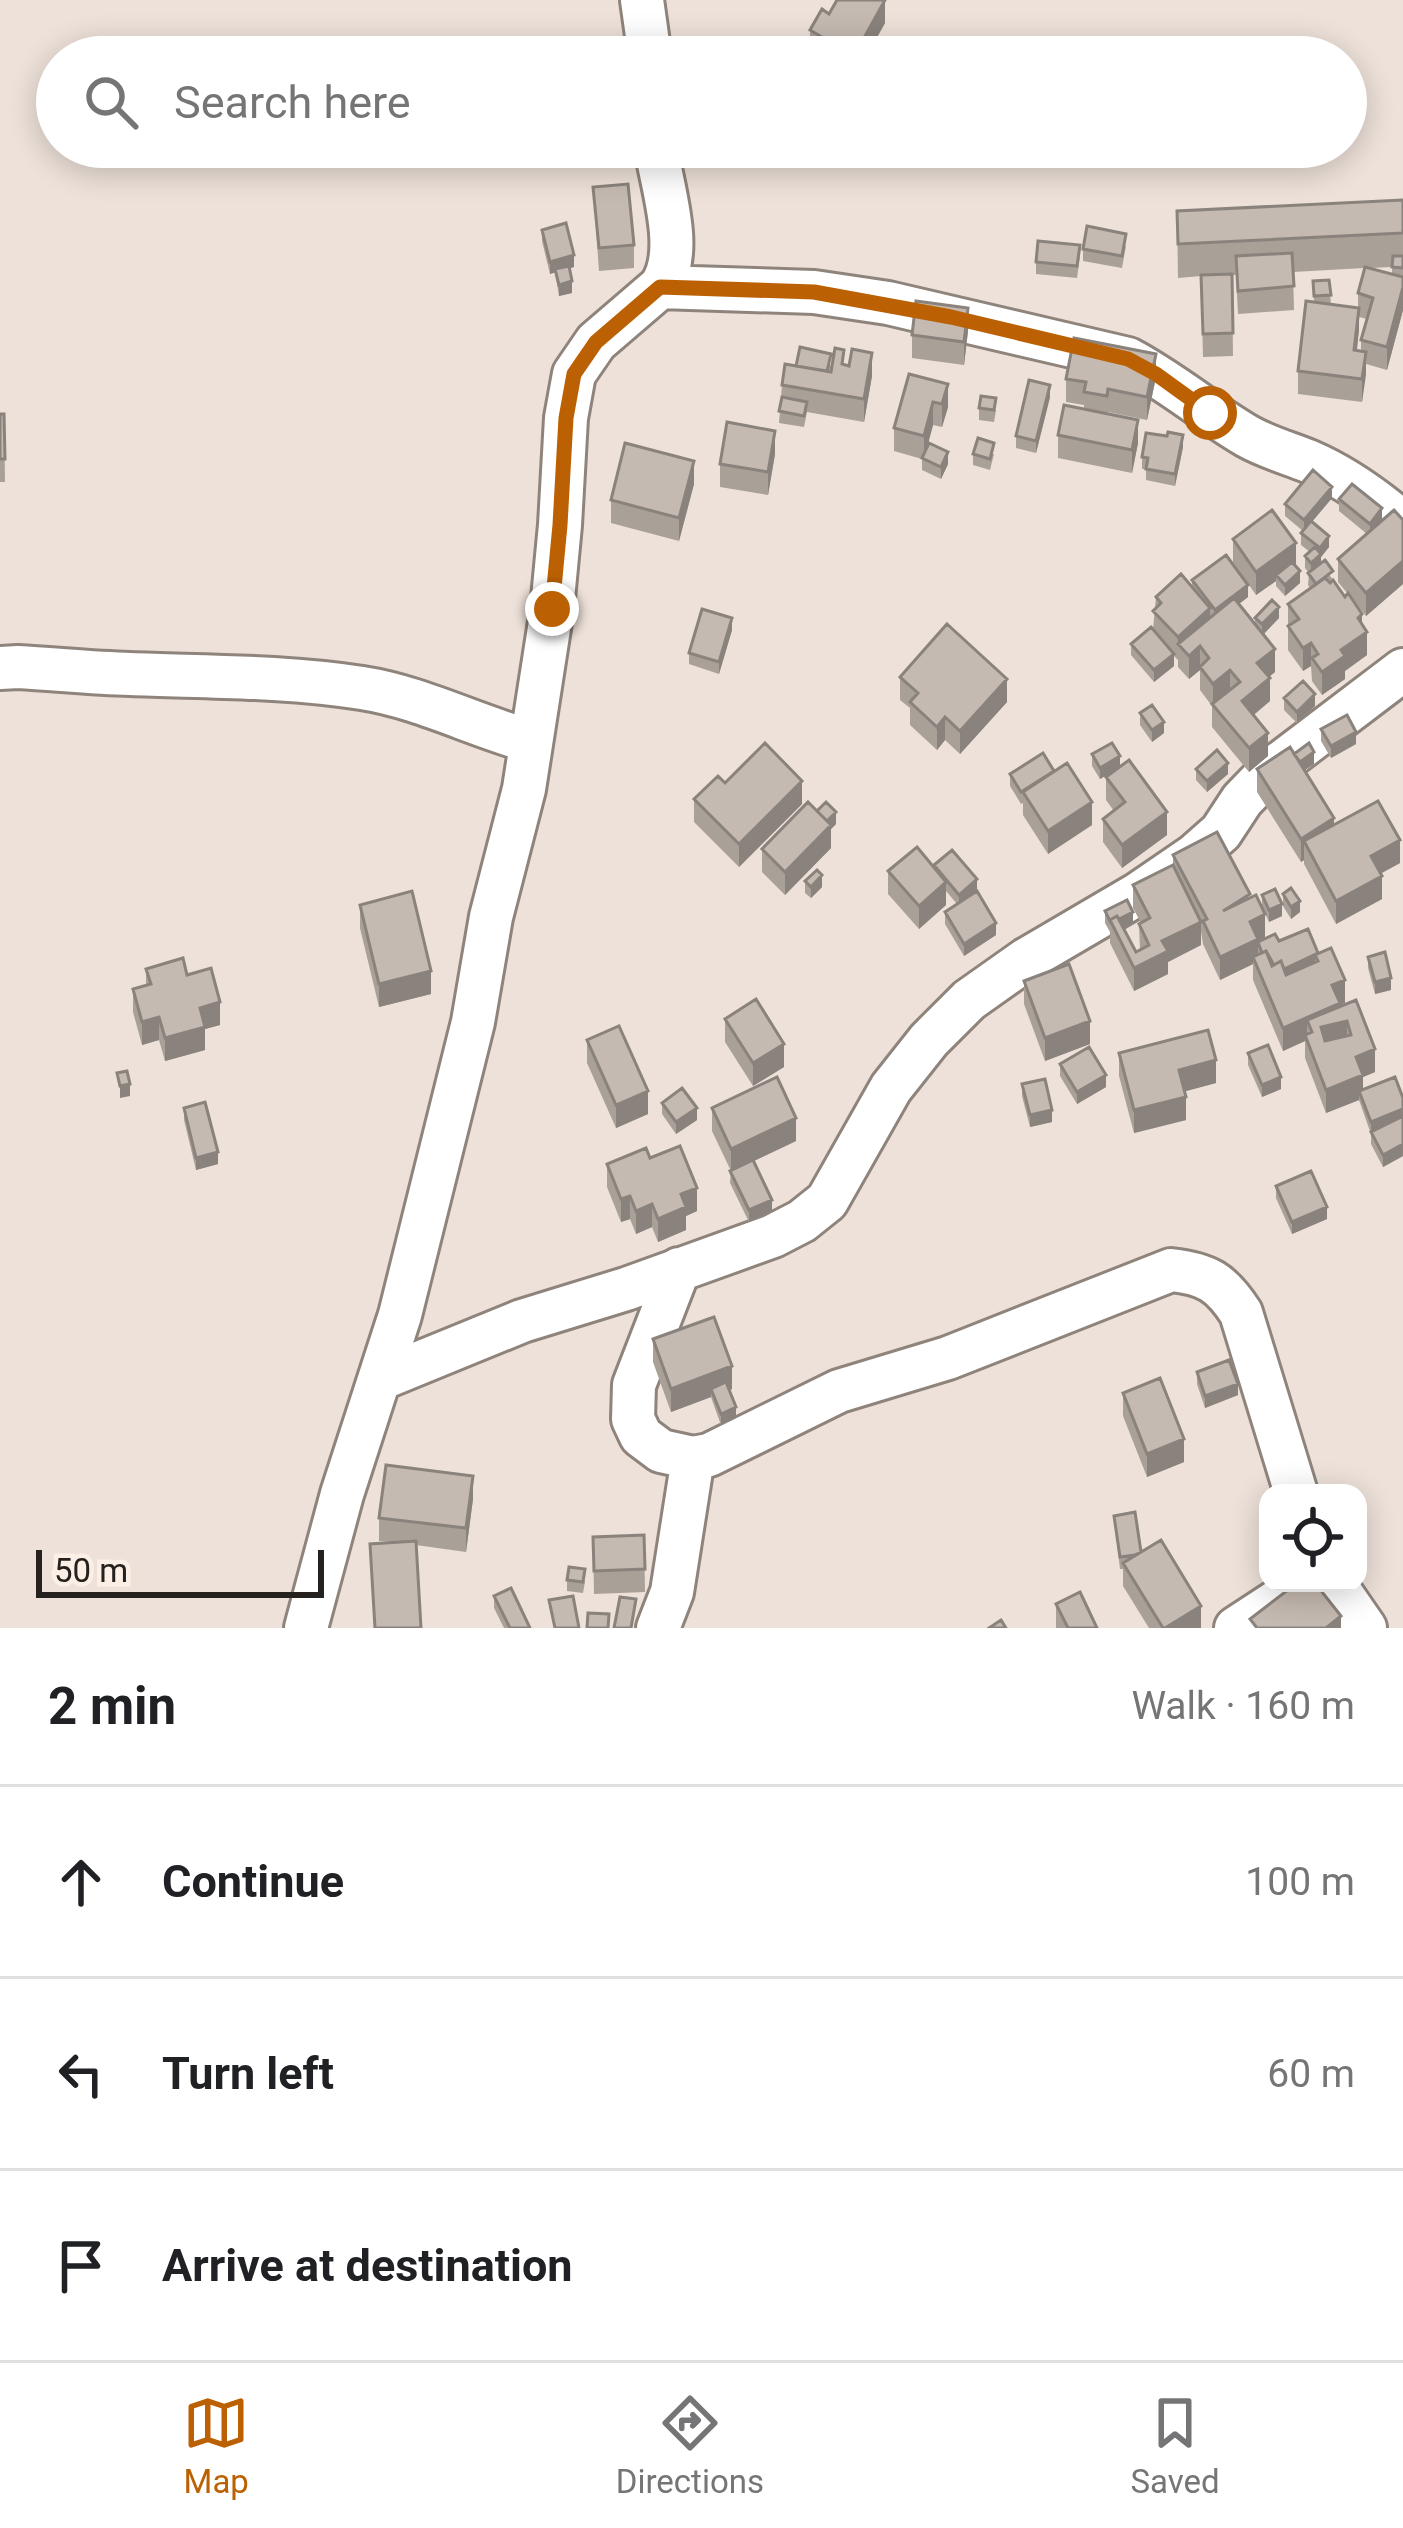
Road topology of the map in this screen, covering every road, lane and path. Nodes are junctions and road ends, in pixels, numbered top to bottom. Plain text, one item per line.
1 (642, 0) edge
2 (647, 36) edge
3 (660, 168) edge
4 (660, 287) junction
5 (1403, 523) edge
6 (0, 668) edge
7 (1403, 670) edge
8 (530, 741) junction
9 (679, 1269) junction
10 (380, 1378) junction
11 (693, 1458) junction
12 (1293, 1484) edge
13 (1291, 1592) edge
14 (1340, 1592) edge
15 (306, 1628) edge
16 (658, 1628) edge
17 (1236, 1628) edge
18 (1365, 1628) edge

1 - 2 street
3 - 4 street
4 - 5 street
4 - 8 street
6 - 8 street
7 - 9 street
8 - 10 street
9 - 10 street
9 - 11 street
10 - 15 street
11 - 12 street
11 - 16 street
13 - 17 street
14 - 18 street

